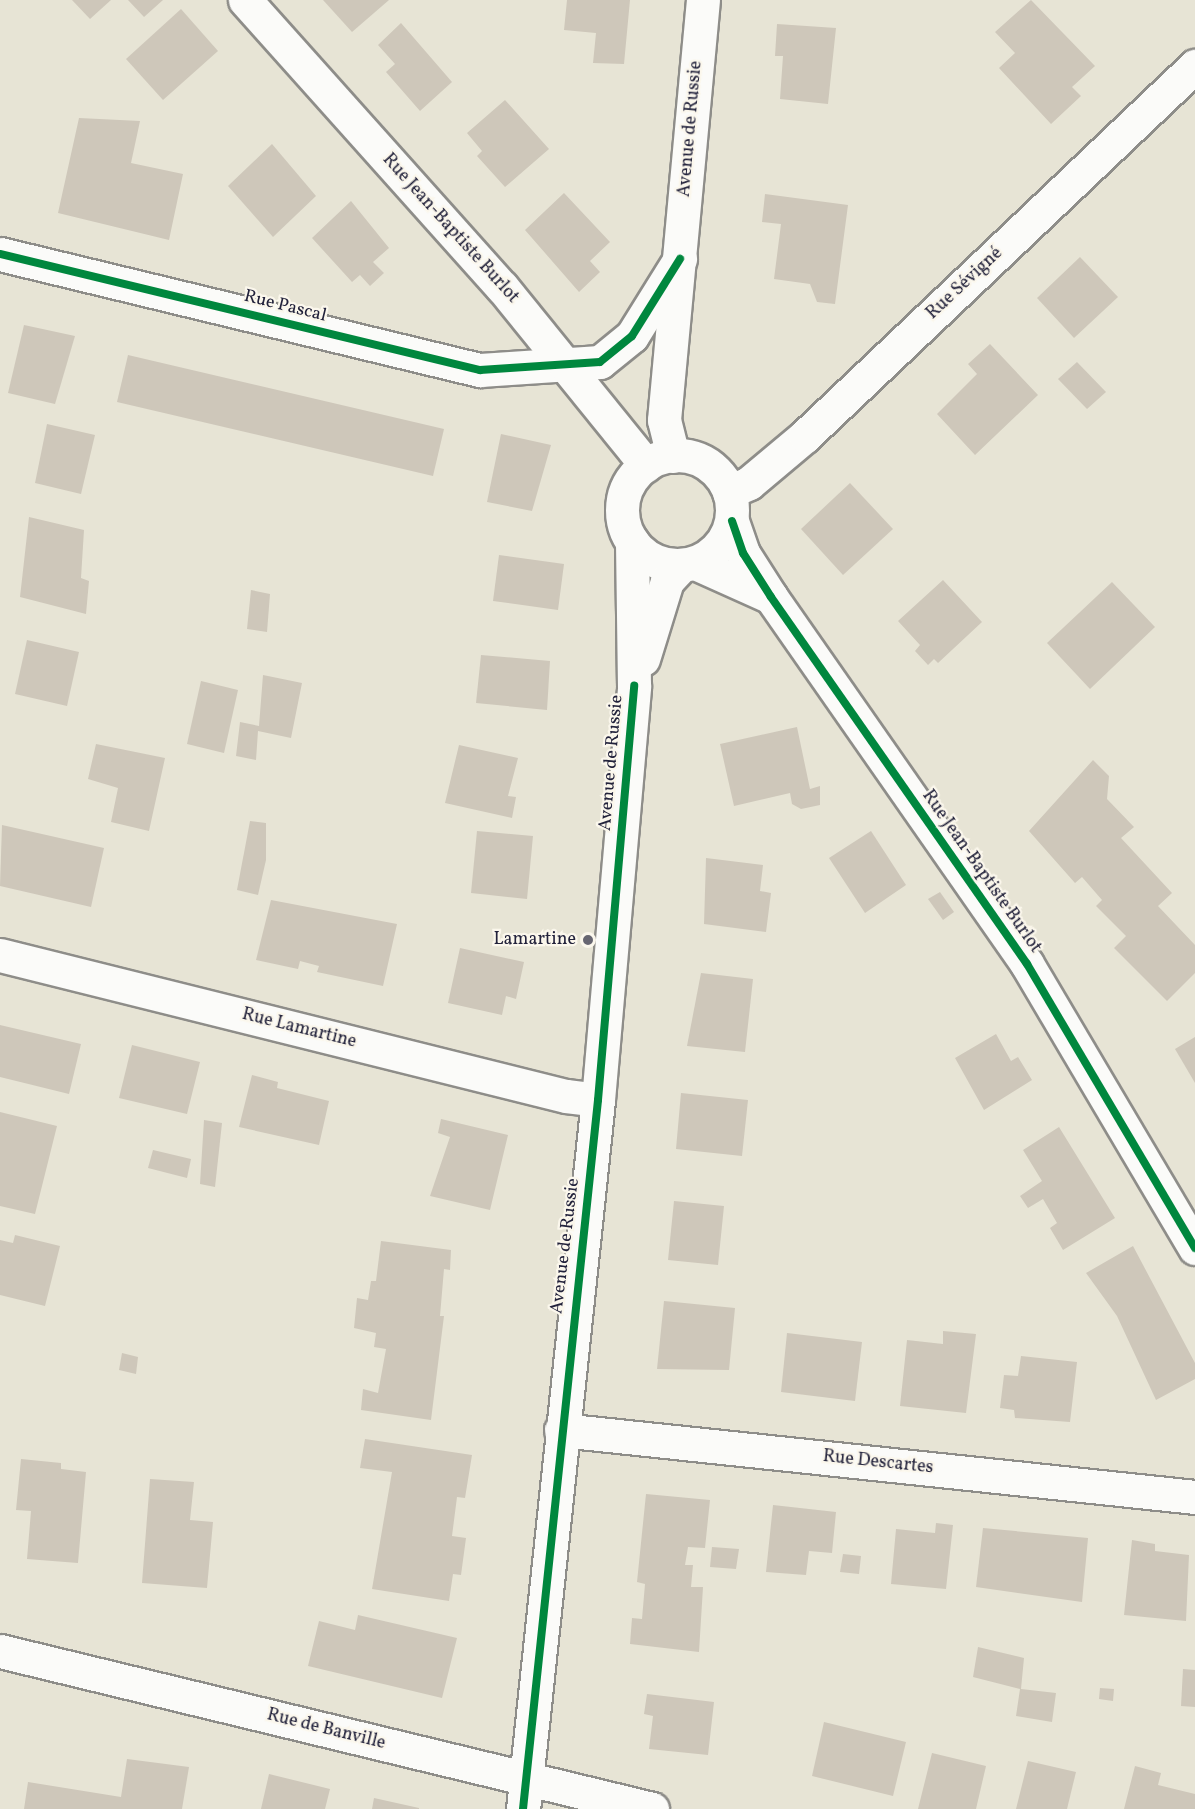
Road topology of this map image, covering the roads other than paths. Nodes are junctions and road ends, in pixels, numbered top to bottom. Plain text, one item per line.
1 (245, 0) edge
2 (703, 0) edge
3 (1195, 66) edge
4 (0, 254) edge
5 (680, 259) junction
6 (566, 360) junction
7 (660, 460) junction
8 (730, 507) junction
9 (632, 542) junction
10 (688, 564) junction
11 (771, 597) junction
12 (634, 686) junction
13 (0, 955) edge
14 (598, 1100) junction
15 (1195, 1248) edge
16 (561, 1430) junction
17 (1195, 1497) edge
18 (0, 1651) edge
19 (524, 1793) edge
20 (652, 1809) edge

1 - 6 street, Rue Jean-Baptiste Burlot
2 - 5 street, Avenue de Russie
3 - 8 street, Rue Sévigné
4 - 6 street, Rue Pascal
5 - 6 street, Avenue de Russie
5 - 7 street, Avenue de Russie
6 - 7 street, Rue Jean-Baptiste Burlot
7 - 8 street
7 - 9 street
8 - 10 street
8 - 11 street, Rue Jean-Baptiste Burlot
9 - 10 street
9 - 12 street, Avenue de Russie
10 - 11 street
10 - 12 street, Avenue de Russie
11 - 15 street, Rue Jean-Baptiste Burlot
12 - 14 street, Avenue de Russie
13 - 14 street, Rue Lamartine
14 - 16 street, Avenue de Russie
16 - 17 street, Rue Descartes
16 - 19 street, Avenue de Russie
18 - 19 street, Rue de Banville
19 - 20 street, Rue de Banville

